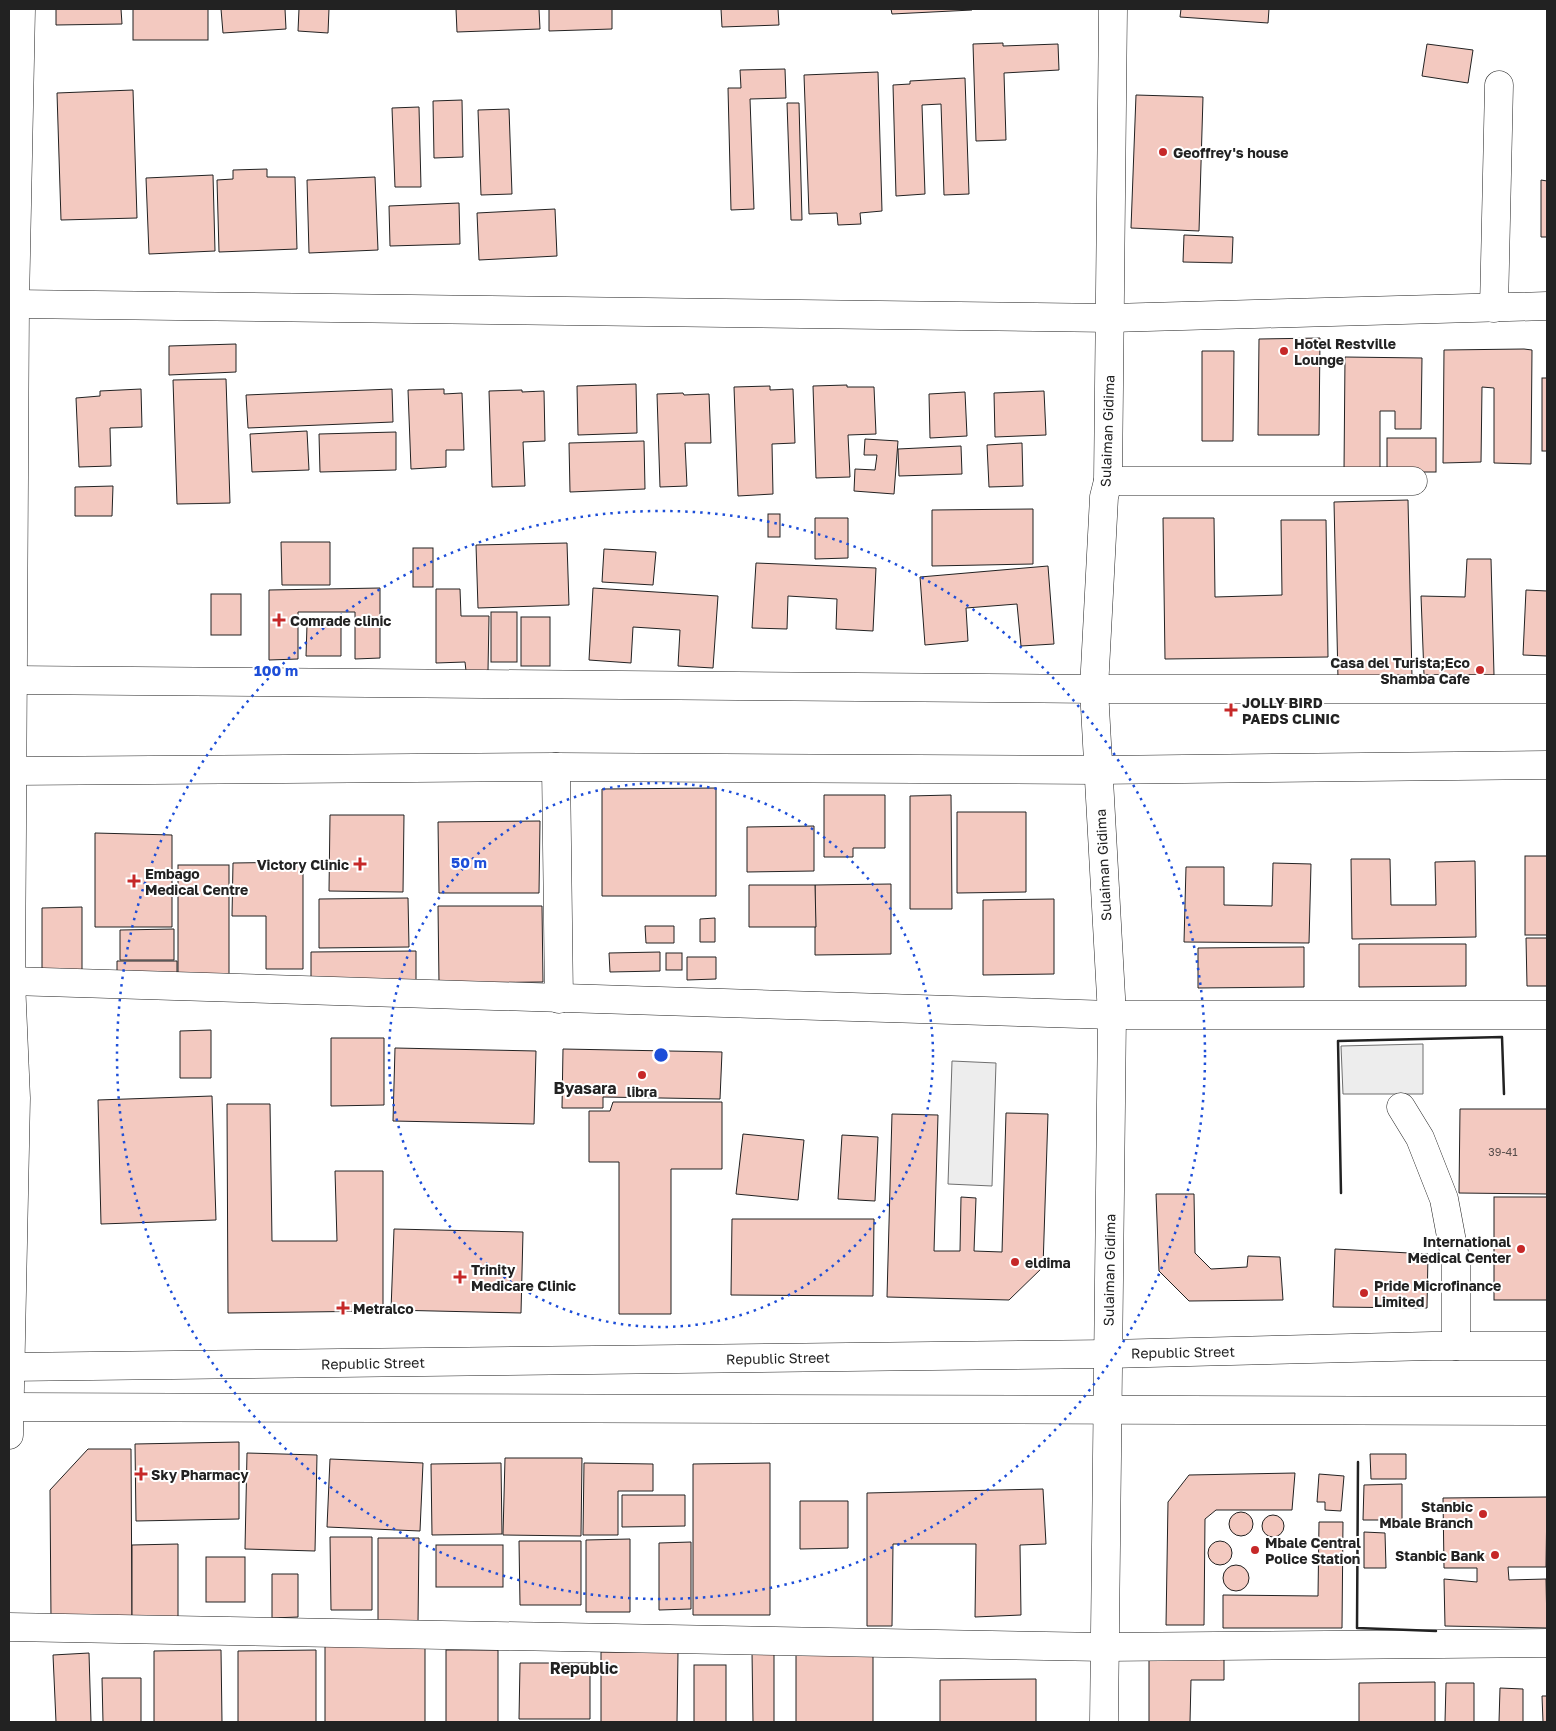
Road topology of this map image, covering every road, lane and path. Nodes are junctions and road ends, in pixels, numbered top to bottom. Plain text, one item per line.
1 (21, 9) edge
2 (1113, 9) edge
3 (1499, 85) dead end
4 (15, 304) junction
5 (1547, 306) edge
6 (1494, 308) junction
7 (1111, 318) junction
8 (1108, 481) junction
9 (1413, 481) dead end
10 (13, 680) junction
11 (1094, 689) junction
12 (1547, 689) edge
13 (1547, 765) edge
14 (556, 767) junction
15 (1097, 770) junction
16 (12, 771) junction
17 (10, 828) edge
18 (11, 982) junction
19 (559, 999) junction
20 (1112, 1015) junction
21 (1547, 1015) edge
22 (1402, 1107) dead end
23 (1456, 1346) junction
24 (1547, 1346) edge
25 (1108, 1354) junction
26 (9, 1368) edge
27 (9, 1407) edge
28 (1107, 1409) junction
29 (1547, 1411) edge
30 (9, 1435) edge
31 (9, 1627) edge
32 (1547, 1643) edge
33 (1104, 1647) junction
34 (1104, 1722) edge

1 - 4 street
2 - 7 street, Sulaiman Gidima
3 - 6 street
4 - 7 street
4 - 10 street
5 - 6 street
6 - 7 street
7 - 8 street, Sulaiman Gidima
8 - 9 street
8 - 11 street, Sulaiman Gidima
10 - 11 street
10 - 16 street
11 - 12 street
11 - 15 street, Sulaiman Gidima
13 - 15 street
14 - 15 street
14 - 16 street
14 - 19 street
15 - 20 street, Sulaiman Gidima
16 - 17 street
17 - 18 street
18 - 19 street
18 - 26 street
19 - 20 street
20 - 21 street
20 - 25 street, Sulaiman Gidima
22 - 23 street
23 - 24 street, Republic Street
23 - 25 street, Republic Street
25 - 26 street, Republic Street
25 - 28 street, Sulaiman Gidima
26 - 27 street
27 - 28 street
27 - 30 street
28 - 29 street
28 - 33 street, Sulaiman Gidima
31 - 33 street
32 - 33 street
33 - 34 street, Sulaiman Gidima

